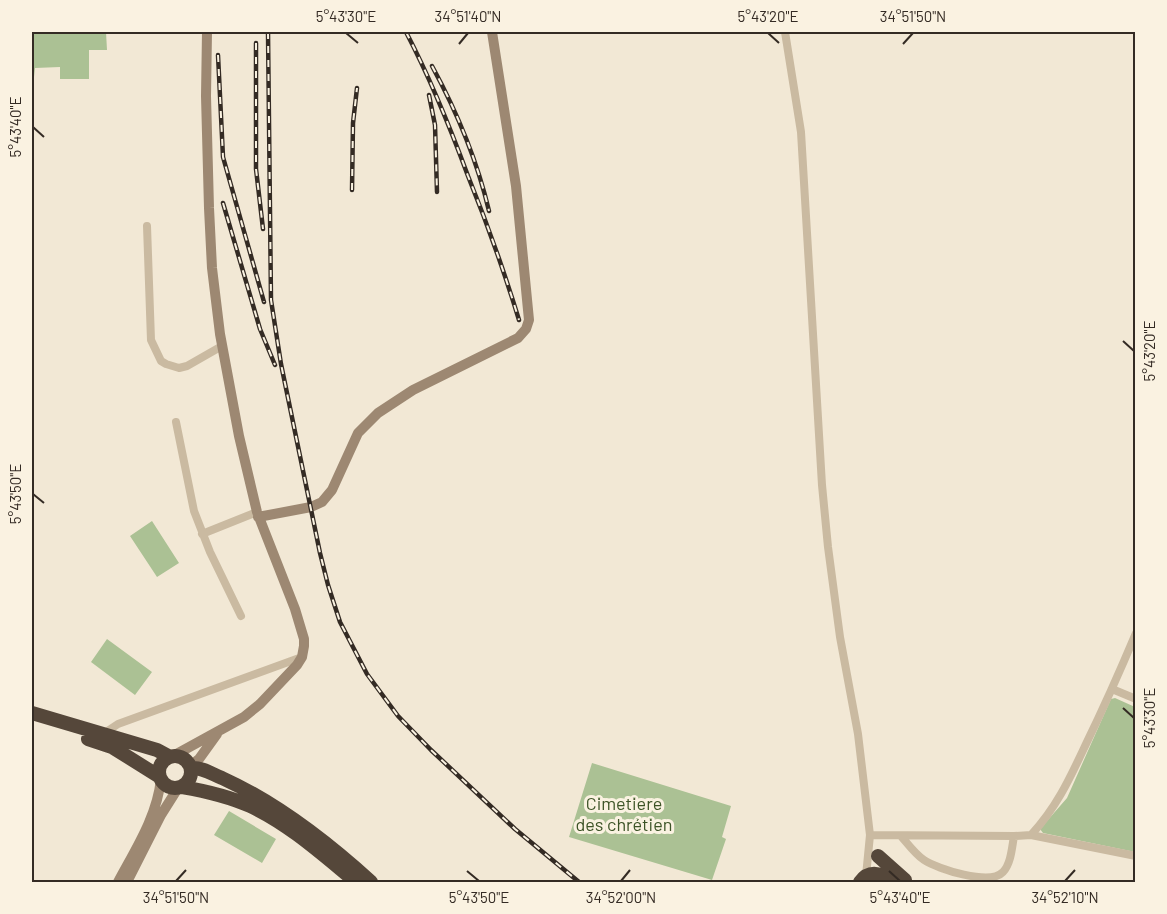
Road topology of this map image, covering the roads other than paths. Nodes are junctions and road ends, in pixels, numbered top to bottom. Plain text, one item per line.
1 (207, 32) edge
2 (492, 32) edge
3 (785, 32) edge
4 (147, 226) dead end
5 (222, 346) junction
6 (176, 422) dead end
7 (257, 515) junction
8 (202, 534) junction
9 (241, 616) dead end
10 (1136, 633) edge
11 (302, 657) junction
12 (269, 669) junction
13 (277, 688) junction
14 (1112, 689) junction
15 (1136, 699) edge
16 (32, 713) edge
17 (32, 722) edge
18 (219, 731) junction
19 (103, 734) junction
20 (171, 757) junction
21 (191, 767) junction
22 (160, 778) junction
23 (180, 788) junction
24 (1031, 835) junction
25 (1014, 836) junction
26 (901, 837) junction
27 (870, 839) junction
28 (1136, 855) edge
29 (878, 856) junction
30 (885, 878) edge
31 (860, 880) edge
32 (908, 881) edge
33 (118, 882) edge
34 (127, 882) edge
35 (356, 882) edge
36 (371, 882) edge

1 - 5 main road
2 - 7 main road
3 - 27 street
4 - 5 street
5 - 7 main road
6 - 8 street
7 - 8 street
7 - 11 main road
8 - 9 street
10 - 14 street
11 - 12 street
11 - 13 main road
12 - 13 street
12 - 19 street
13 - 18 main road
14 - 15 street
14 - 24 street
16 - 19 highway
17 - 22 highway
18 - 20 main road
18 - 21 main road
19 - 20 highway
20 - 21 highway
20 - 22 highway
21 - 23 highway
21 - 36 highway
22 - 23 highway
22 - 33 main road
23 - 34 main road
23 - 35 highway
24 - 25 street
24 - 28 street
25 - 26 street
25 - 26 street
26 - 27 street
27 - 29 street
27 - 31 street
29 - 30 street
29 - 32 highway
30 - 31 highway
30 - 32 highway

